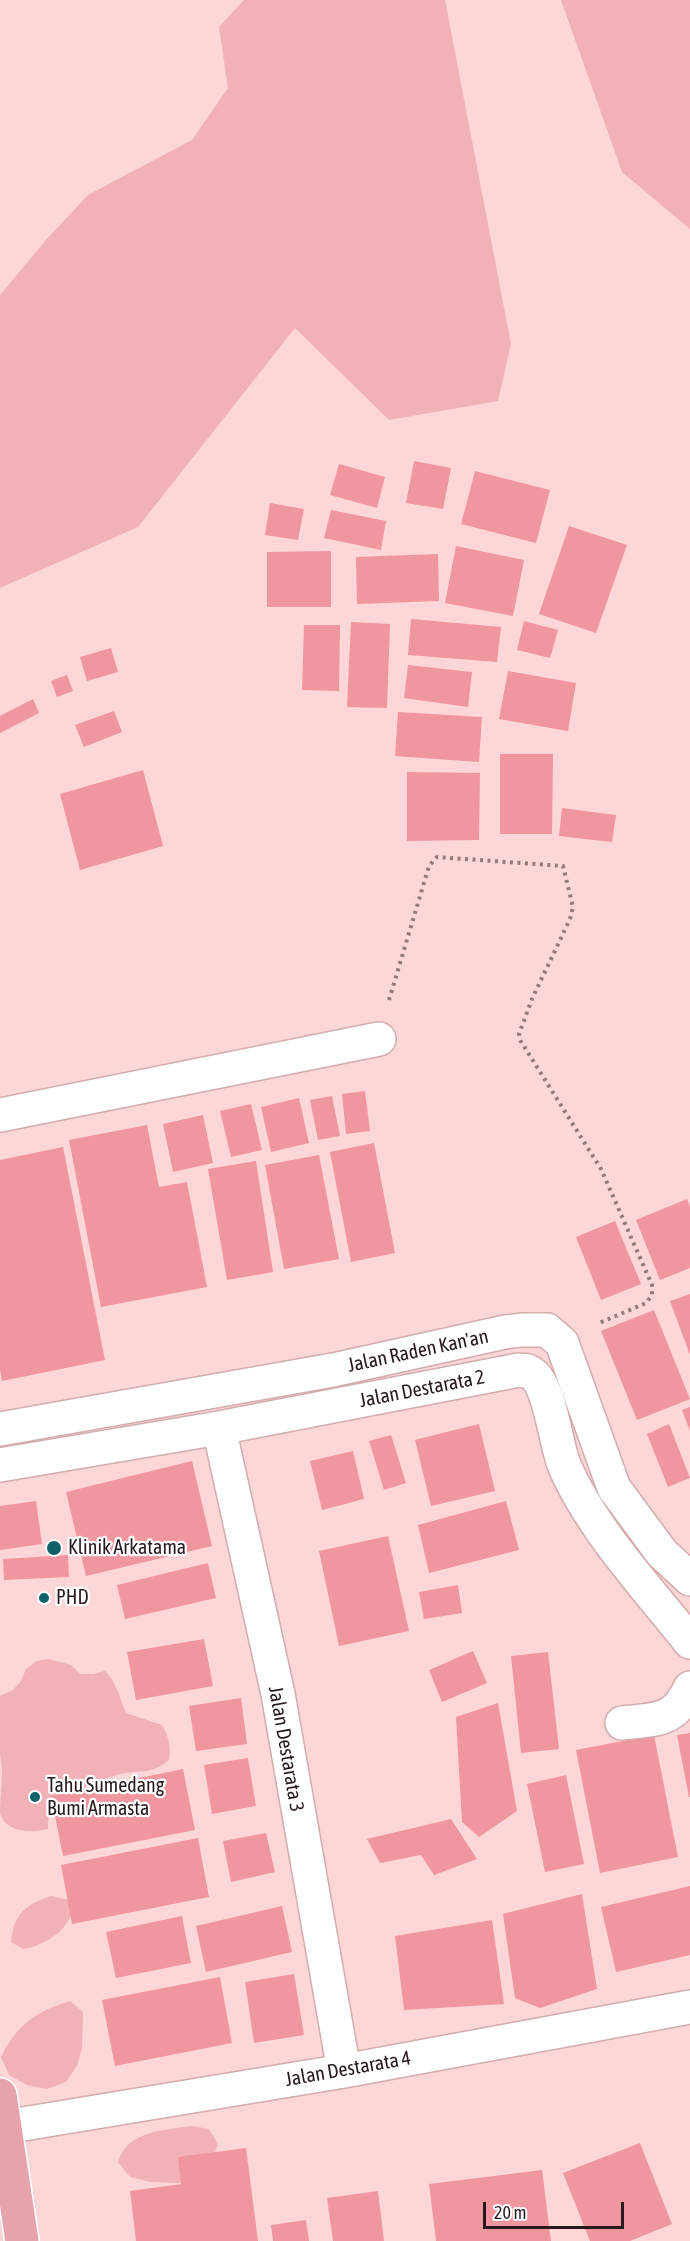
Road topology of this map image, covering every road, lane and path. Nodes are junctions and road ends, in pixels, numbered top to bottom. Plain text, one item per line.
1 (379, 1039) joint
2 (0, 1114) edge
3 (562, 1343) junction
4 (219, 1428) junction
5 (0, 1429) edge
6 (0, 1466) edge
7 (690, 1579) edge
8 (690, 1642) edge
9 (690, 1688) edge
10 (622, 1723) dead end
11 (690, 2007) edge
12 (344, 2071) junction
13 (0, 2095) edge
14 (6, 2131) junction
15 (22, 2241) edge

1 - 2 street
1 - 3 path
3 - 5 street, Jalan Raden Kan'an
3 - 7 street
4 - 6 street, Jalan Destarata 2
4 - 8 street, Jalan Destarata 2
4 - 12 street, Jalan Destarata 3
9 - 10 street
11 - 12 street, Jalan Destarata 4
12 - 14 street, Jalan Destarata 4
13 - 14 main road
14 - 15 main road

